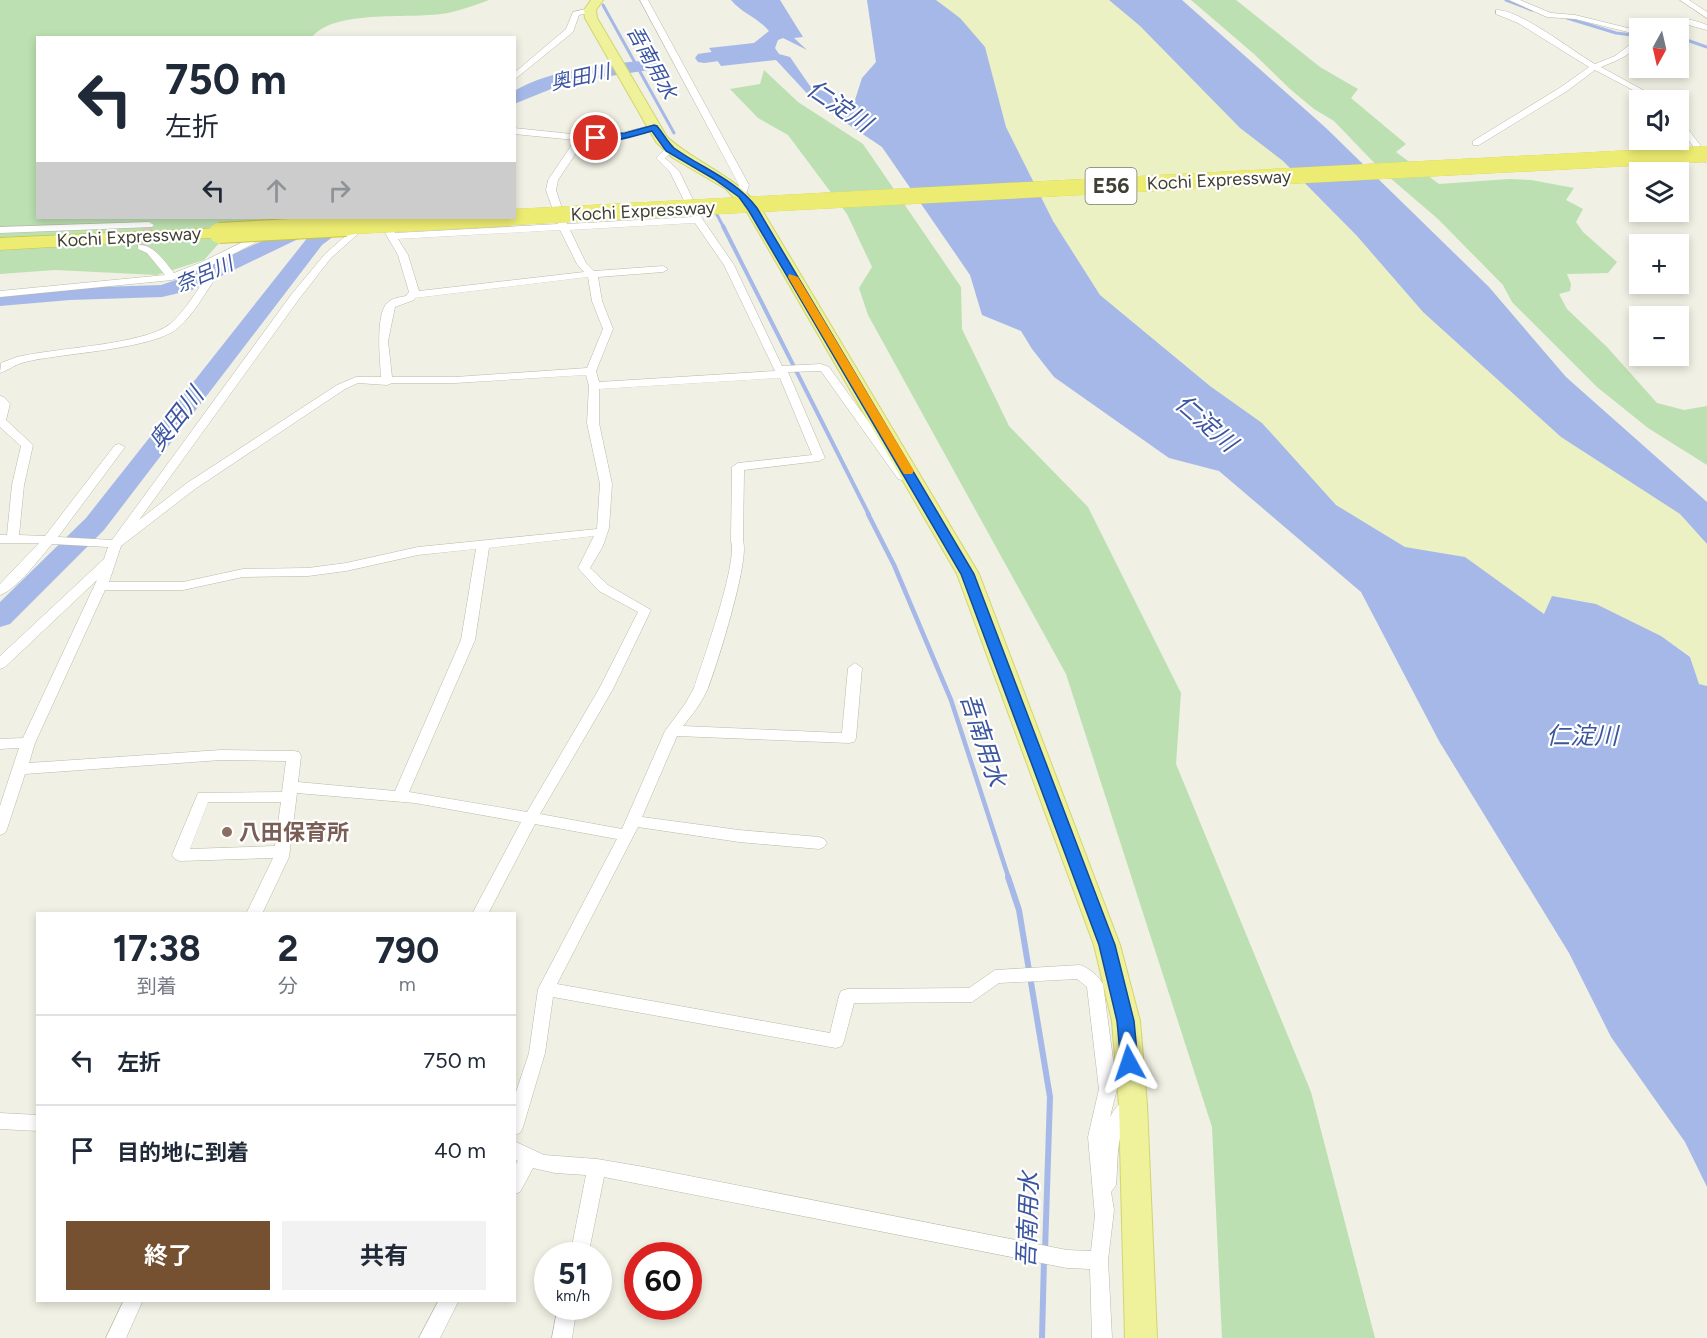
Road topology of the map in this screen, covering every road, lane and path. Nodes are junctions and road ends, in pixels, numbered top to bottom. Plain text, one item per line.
1 (644, 0) edge
2 (1513, 0) edge
3 (1684, 0) edge
4 (593, 5) edge
5 (1499, 12) dead end
6 (1707, 16) edge
7 (1689, 20) edge
8 (1707, 28) edge
9 (1629, 30) edge
10 (1629, 51) edge
11 (1594, 67) junction
12 (516, 76) edge
13 (1638, 90) edge
14 (654, 128) junction
15 (516, 131) edge
16 (1689, 134) edge
17 (580, 138) junction
18 (1476, 143) dead end
19 (670, 149) junction
20 (1707, 154) edge
21 (1707, 160) edge
22 (742, 195) junction
23 (516, 217) edge
24 (298, 219) edge
25 (371, 219) edge
26 (381, 219) edge
27 (475, 219) edge
28 (698, 220) junction
29 (149, 225) dead end
30 (564, 228) junction
31 (0, 230) edge
32 (290, 232) dead end
33 (393, 236) junction
34 (0, 244) edge
35 (141, 247) dead end
36 (206, 264) junction
37 (663, 269) dead end
38 (591, 274) junction
39 (172, 277) junction
40 (0, 294) edge
41 (412, 295) junction
42 (0, 370) edge
43 (782, 370) junction
44 (591, 371) junction
45 (387, 382) junction
46 (594, 386) junction
47 (0, 399) edge
48 (119, 447) dead end
49 (600, 532) junction
50 (946, 534) junction
51 (6, 539) edge
52 (49, 540) junction
53 (115, 544) junction
54 (483, 544) junction
55 (109, 561) junction
56 (101, 586) junction
57 (0, 591) edge
58 (0, 664) edge
59 (855, 668) dead end
60 (672, 731) junction
61 (28, 743) junction
62 (0, 744) edge
63 (21, 769) junction
64 (288, 792) junction
65 (400, 797) junction
66 (531, 817) junction
67 (630, 828) junction
68 (0, 829) edge
69 (819, 843) dead end
70 (282, 852) junction
71 (255, 912) edge
72 (481, 912) edge
73 (546, 989) junction
74 (1133, 1105) junction
75 (0, 1121) edge
76 (516, 1121) edge
77 (36, 1123) edge
78 (521, 1154) edge
79 (597, 1167) junction
80 (516, 1177) edge
81 (1104, 1216) junction
82 (582, 1242) edge
83 (1099, 1260) junction
84 (134, 1302) edge
85 (449, 1302) edge
86 (565, 1320) edge
87 (116, 1338) edge
88 (429, 1338) edge
89 (562, 1338) edge
90 (1102, 1338) edge
91 (1141, 1338) edge

1 - 22 street
2 - 9 street
3 - 6 street
4 - 12 street
4 - 14 main road
5 - 11 street
7 - 8 street
10 - 11 street
11 - 13 street
11 - 18 street
14 - 17 street
14 - 19 main road
15 - 17 street
16 - 21 street
17 - 30 street
19 - 22 main road
19 - 28 street
20 - 23 highway, Kochi Expressway / E56, bridge
22 - 50 main road
24 - 32 street
24 - 36 street
25 - 53 street
26 - 33 street
27 - 34 highway, Kochi Expressway / E56, bridge
28 - 30 street
28 - 43 street
29 - 31 street
30 - 33 street
30 - 38 street
33 - 41 street
35 - 39 street
36 - 39 street
36 - 42 street
37 - 38 street
38 - 41 street
38 - 44 street
39 - 40 street
41 - 45 street
43 - 46 street
43 - 50 street
43 - 60 street
44 - 45 street
44 - 46 street
45 - 53 street
46 - 49 street
47 - 51 street
48 - 52 street
49 - 54 street
49 - 66 street
50 - 74 main road
51 - 52 street
52 - 53 street
52 - 57 street
53 - 55 street
54 - 56 street
54 - 65 street
55 - 56 street
55 - 58 street
56 - 61 street
59 - 60 street
60 - 67 street
61 - 62 street
61 - 63 street
63 - 64 street
63 - 68 street
64 - 65 street
64 - 70 street
64 - 70 street
65 - 66 street
66 - 67 street
66 - 72 street
67 - 69 street
67 - 73 street
70 - 71 street
73 - 76 street
73 - 81 street
74 - 81 street
74 - 91 main road
75 - 77 street
78 - 79 street
78 - 80 street
79 - 82 street
79 - 83 street
81 - 83 street
83 - 90 street
84 - 87 street
85 - 88 street
86 - 89 street

